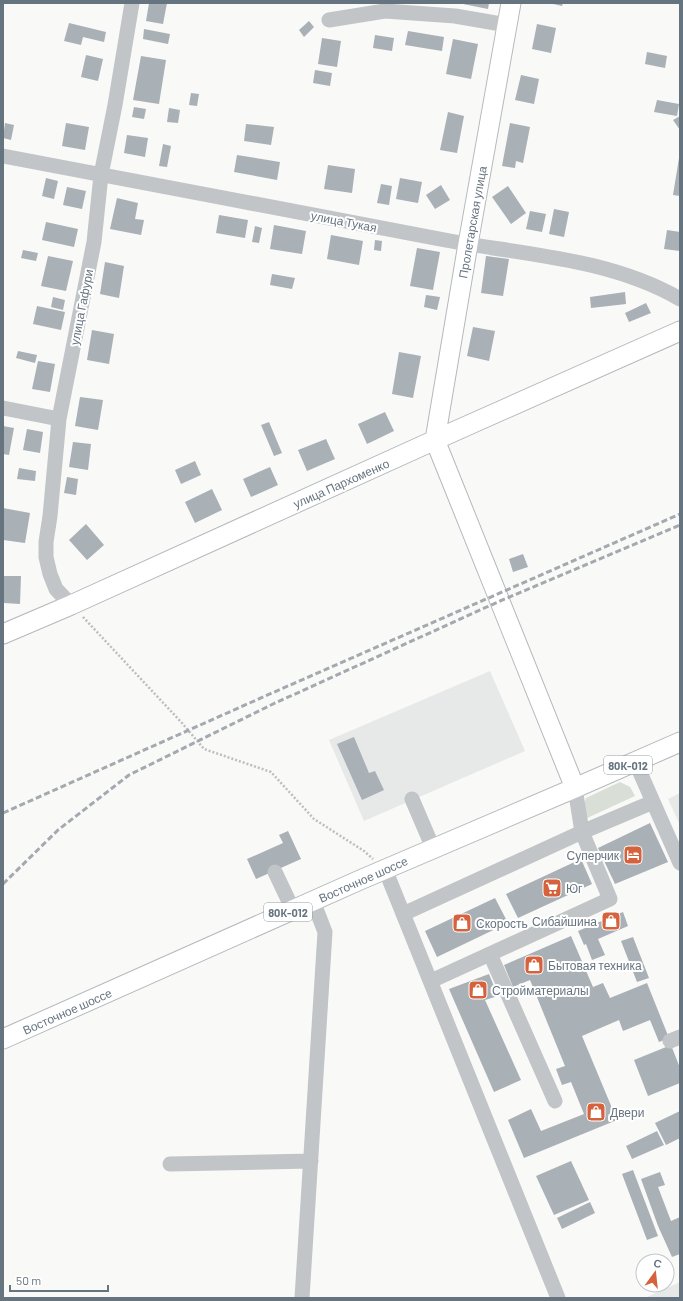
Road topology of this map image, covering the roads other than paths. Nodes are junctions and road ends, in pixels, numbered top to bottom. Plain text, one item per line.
1 (132, 3) edge
2 (511, 3) edge
3 (329, 20) dead end
4 (507, 25) junction
5 (3, 156) edge
6 (101, 175) junction
7 (468, 244) junction
8 (680, 299) edge
9 (680, 332) edge
10 (3, 408) edge
11 (59, 419) junction
12 (435, 440) junction
13 (71, 605) junction
14 (3, 634) edge
15 (680, 742) edge
16 (635, 761) junction
17 (575, 788) junction
18 (412, 799) dead end
19 (653, 802) junction
20 (582, 832) junction
21 (433, 848) junction
22 (680, 863) edge
23 (385, 869) junction
24 (275, 872) dead end
25 (313, 901) junction
26 (293, 910) junction
27 (403, 914) junction
28 (490, 954) junction
29 (431, 981) junction
30 (3, 1039) edge
31 (555, 1101) dead end
32 (311, 1162) junction
33 (170, 1164) dead end
34 (302, 1298) edge
35 (558, 1298) edge

1 - 6 street, улица Гафури
2 - 4 main road, Пролетарская улица
3 - 4 street
4 - 7 main road, Пролетарская улица
5 - 6 street, улица Тукая
6 - 7 street, улица Тукая
6 - 11 street, улица Гафури
7 - 8 street, улица Тукая
7 - 12 main road, Пролетарская улица
9 - 12 main road, улица Пархоменко
10 - 11 street
11 - 13 street, улица Гафури
12 - 13 main road, улица Пархоменко
12 - 17 main road
13 - 14 main road, улица Пархоменко
15 - 16 main road, Восточное шоссе / 80К-012
16 - 17 main road, Восточное шоссе / 80К-012
16 - 19 street
17 - 20 street
17 - 21 main road, Восточное шоссе / 80К-012
18 - 21 street
19 - 20 street
19 - 22 street
20 - 27 street
20 - 28 street
21 - 23 main road, Восточное шоссе / 80К-012
23 - 25 main road, Восточное шоссе / 80К-012
23 - 27 street
24 - 26 street
25 - 26 main road, Восточное шоссе / 80К-012
25 - 32 street
26 - 30 main road, Восточное шоссе / 80К-012
27 - 29 street
28 - 29 street
28 - 31 street
29 - 35 street
32 - 33 street
32 - 34 street

